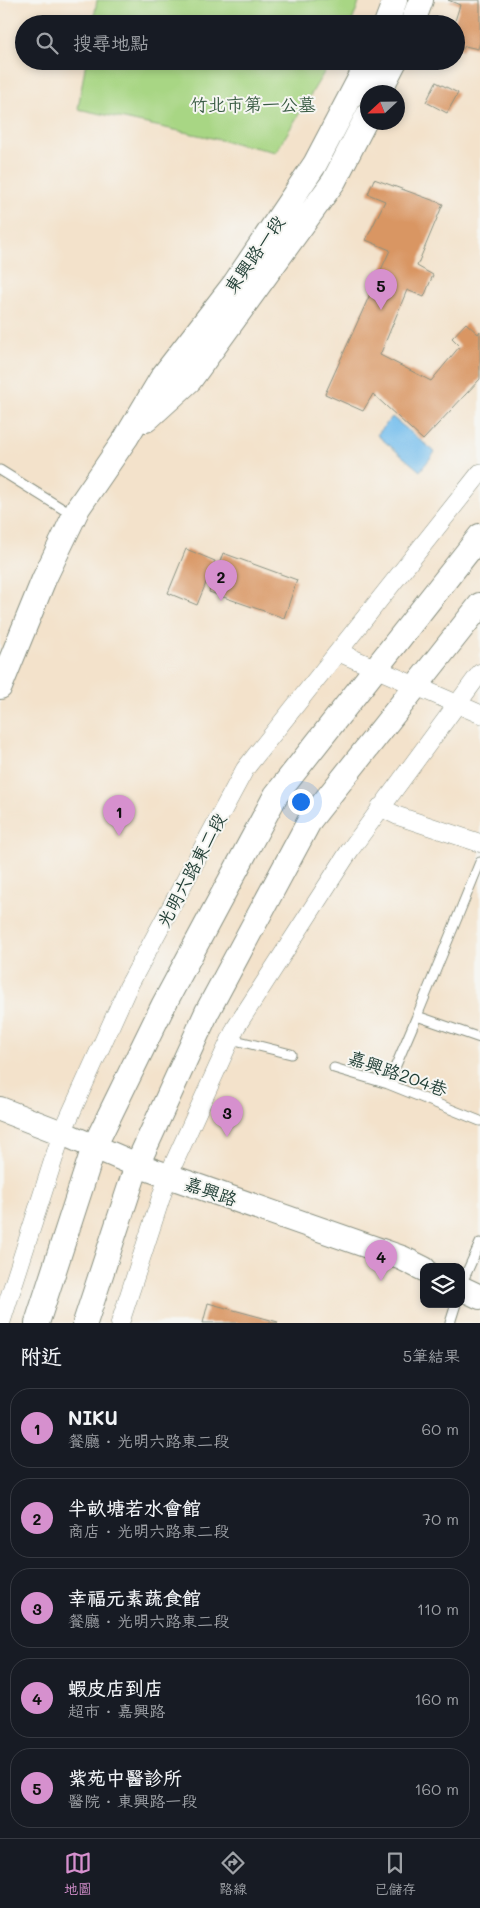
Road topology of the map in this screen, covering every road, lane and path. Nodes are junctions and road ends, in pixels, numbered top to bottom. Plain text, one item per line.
1 (395, 0) edge
2 (421, 0) edge
3 (389, 15) edge
4 (415, 15) edge
5 (364, 70) edge
6 (391, 70) edge
7 (383, 85) edge
8 (360, 130) edge
9 (126, 438) junction
10 (0, 470) edge
11 (480, 473) edge
12 (74, 516) junction
13 (480, 536) edge
14 (480, 605) edge
15 (338, 652) junction
16 (375, 669) junction
17 (480, 673) edge
18 (417, 686) junction
19 (0, 687) edge
20 (457, 704) junction
21 (480, 714) edge
22 (380, 807) junction
23 (480, 843) edge
24 (480, 862) edge
25 (417, 1016) junction
26 (480, 1038) edge
27 (231, 1039) junction
28 (291, 1054) dead end
29 (334, 1068) dead end
30 (388, 1084) junction
31 (0, 1109) edge
32 (480, 1121) edge
33 (62, 1133) junction
34 (94, 1147) junction
35 (137, 1165) junction
36 (168, 1176) junction
37 (480, 1243) edge
38 (420, 1267) edge
39 (465, 1277) edge
40 (465, 1288) edge
41 (480, 1297) edge
42 (455, 1308) edge
43 (1, 1323) edge
44 (37, 1323) edge
45 (85, 1323) edge
46 (120, 1323) edge
47 (450, 1323) edge

1 - 3 main road
2 - 4 main road
5 - 9 main road, 東興路一段
6 - 7 main road
8 - 9 main road, 東興路一段
9 - 12 main road, 東興路一段
10 - 12 lane
11 - 15 street, 光明六路東二段
12 - 19 main road, 東興路一段
13 - 16 main road
14 - 18 main road
15 - 16 street
15 - 33 street, 光明六路東二段
16 - 18 street
16 - 34 main road
17 - 20 street
18 - 20 street
18 - 35 main road
20 - 21 street
20 - 22 street
22 - 23 street
22 - 27 street
24 - 25 lane
25 - 26 lane
25 - 30 lane
27 - 28 lane
27 - 36 street
29 - 30 lane, 嘉興路204巷
30 - 32 lane, 嘉興路204巷
31 - 33 main road, 嘉興路
33 - 34 main road, 嘉興路
33 - 43 street, 光明六路東二段
34 - 35 main road, 嘉興路
34 - 44 main road
35 - 36 main road, 嘉興路
35 - 45 main road
36 - 38 main road, 嘉興路
36 - 46 street
37 - 39 lane
40 - 41 main road
42 - 47 lane

